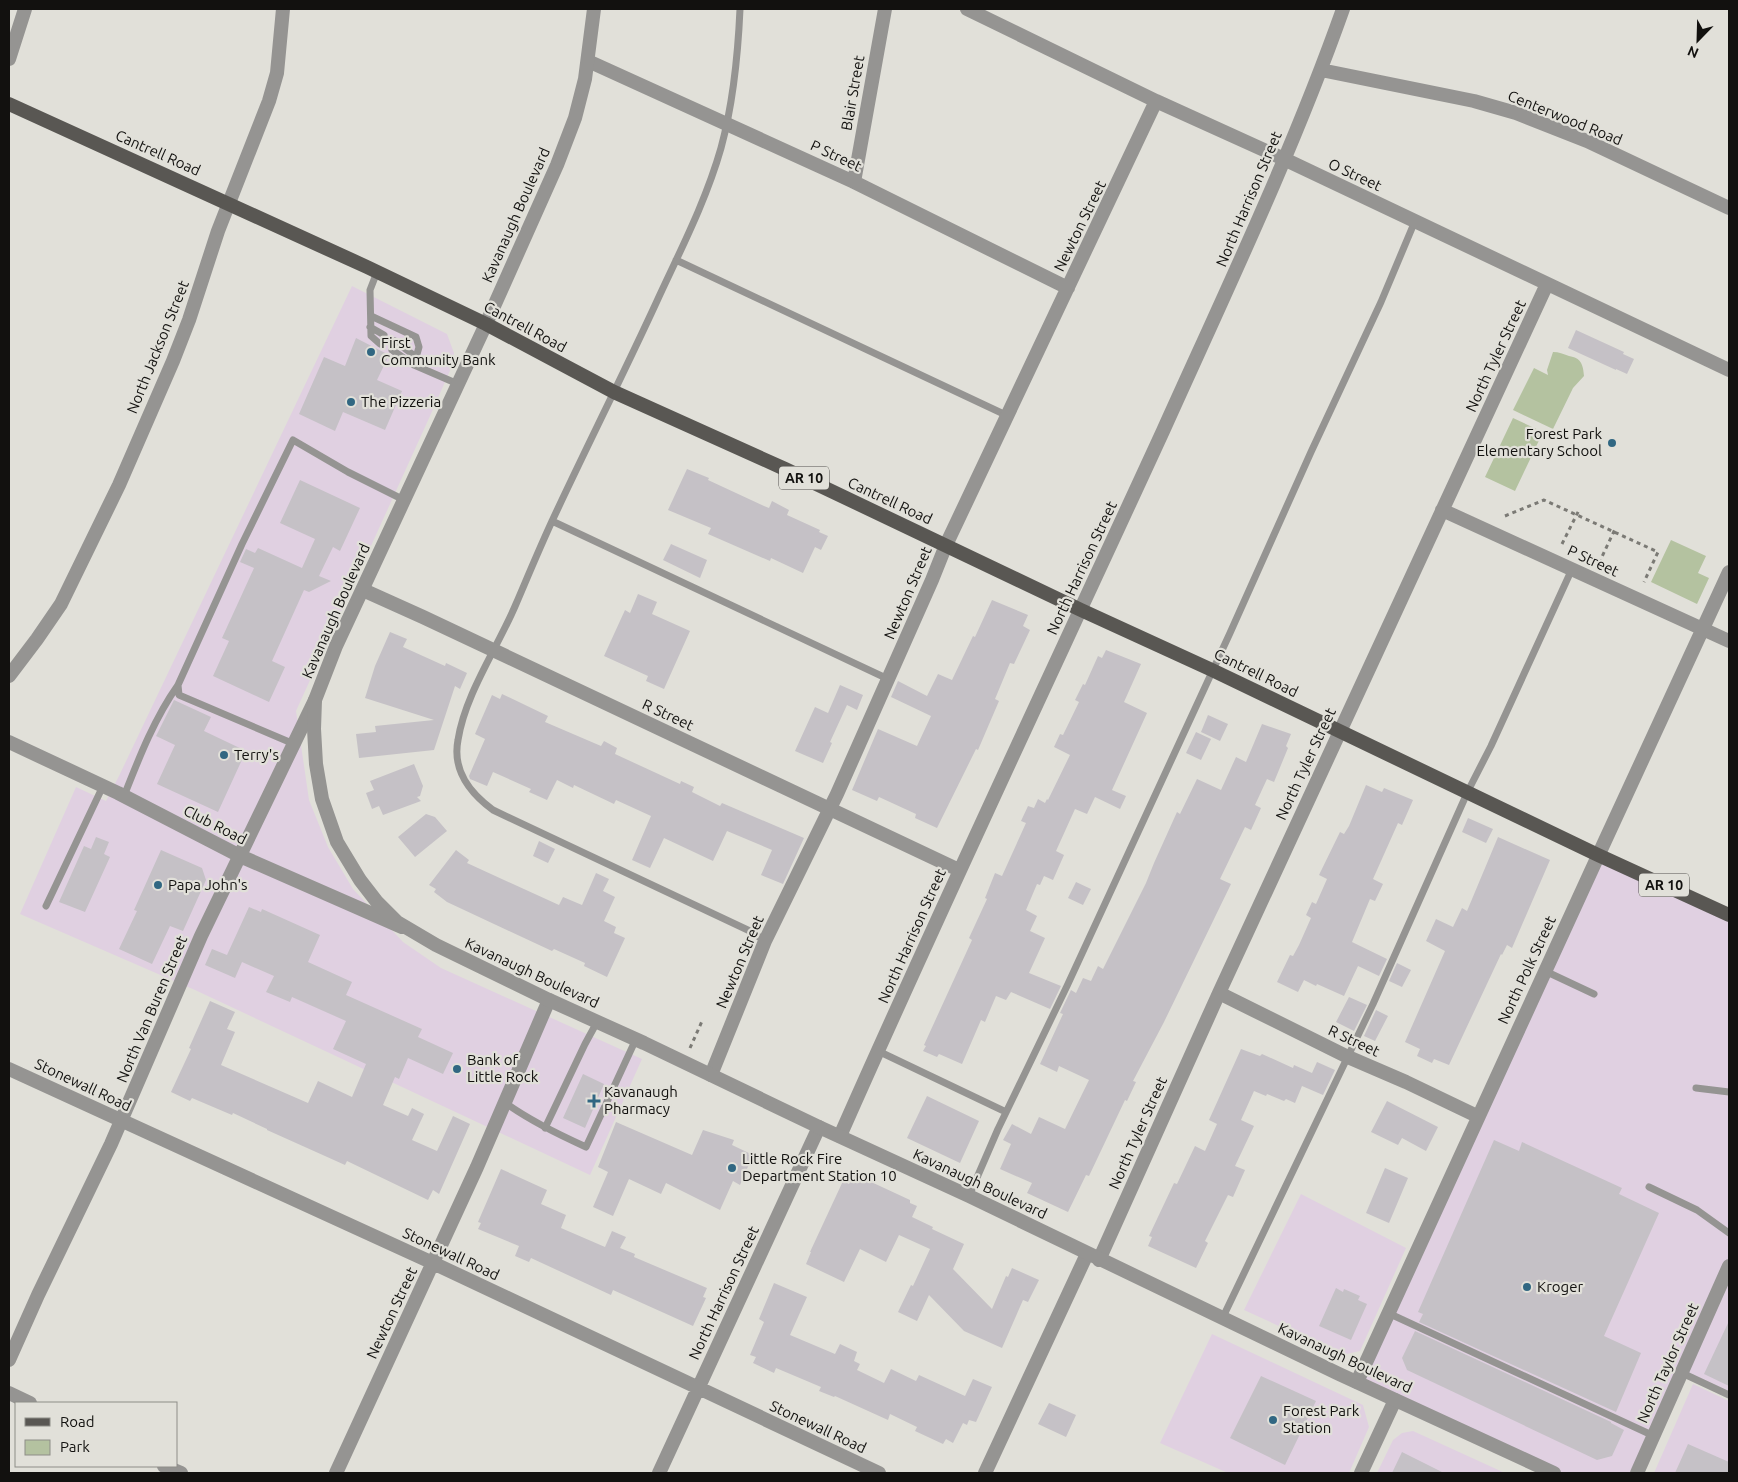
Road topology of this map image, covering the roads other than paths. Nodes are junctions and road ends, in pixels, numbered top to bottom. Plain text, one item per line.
1 (26, 9) edge
2 (283, 9) edge
3 (594, 9) edge
4 (740, 9) edge
5 (885, 9) edge
6 (967, 9) edge
7 (1343, 9) edge
8 (9, 59) edge
9 (588, 61) junction
10 (1322, 70) junction
11 (1156, 101) junction
12 (9, 104) edge
13 (727, 123) junction
14 (1284, 159) junction
15 (854, 182) junction
16 (228, 203) junction
17 (1729, 208) edge
18 (1415, 221) junction
19 (676, 260) junction
20 (377, 272) junction
21 (1547, 284) junction
22 (1068, 288) junction
23 (371, 316) junction
24 (486, 324) junction
25 (370, 328) junction
26 (384, 335) dead end
27 (396, 341) dead end
28 (380, 344) dead end
29 (392, 350) dead end
30 (415, 361) junction
31 (1729, 370) edge
32 (458, 384) junction
33 (614, 392) junction
34 (1008, 416) junction
35 (404, 500) junction
36 (1442, 510) junction
37 (552, 521) junction
38 (946, 545) junction
39 (1572, 569) junction
40 (1729, 572) edge
41 (363, 590) junction
42 (1081, 610) junction
43 (1703, 629) junction
44 (1729, 641) edge
45 (492, 650) junction
46 (1212, 670) junction
47 (9, 676) edge
48 (888, 678) junction
49 (178, 685) junction
50 (315, 700) junction
51 (1339, 731) junction
52 (9, 742) edge
53 (294, 744) junction
54 (103, 786) junction
55 (1468, 791) junction
56 (124, 796) junction
57 (829, 809) junction
58 (240, 856) junction
59 (1598, 856) junction
60 (959, 870) junction
61 (46, 906) dead end
62 (1728, 912) edge
63 (410, 930) junction
64 (765, 941) junction
65 (1545, 971) junction
66 (1219, 993) junction
67 (1594, 994) dead end
68 (549, 1000) junction
69 (598, 1022) junction
70 (636, 1039) junction
71 (878, 1051) junction
72 (1348, 1057) junction
73 (9, 1069) edge
74 (711, 1075) junction
75 (1696, 1088) dead end
76 (1729, 1092) edge
77 (504, 1102) junction
78 (1006, 1112) junction
79 (1478, 1116) junction
80 (121, 1119) junction
81 (545, 1128) junction
82 (819, 1128) junction
83 (840, 1136) junction
84 (1649, 1187) dead end
85 (969, 1196) junction
86 (1729, 1233) edge
87 (1093, 1257) junction
88 (433, 1263) junction
89 (1729, 1266) edge
90 (1726, 1283) edge
91 (1388, 1313) junction
92 (1223, 1317) junction
93 (9, 1360) edge
94 (1682, 1373) junction
95 (1357, 1382) junction
96 (698, 1387) junction
97 (9, 1393) edge
98 (1729, 1395) edge
99 (1395, 1400) junction
100 (28, 1402) edge
101 (1654, 1436) junction
102 (166, 1467) edge
103 (181, 1473) edge
104 (336, 1473) edge
105 (659, 1473) edge
106 (878, 1473) edge
107 (985, 1473) edge
108 (1361, 1473) edge
109 (1554, 1473) edge
110 (1637, 1473) edge

1 - 8 street
2 - 16 street, North Jackson Street
3 - 9 street, Kavanaugh Boulevard
4 - 13 lane
5 - 15 street, Blair Street
6 - 11 street, O Street
7 - 10 street, North Harrison Street
9 - 13 street, P Street
9 - 24 street, Kavanaugh Boulevard
10 - 14 street, North Harrison Street
10 - 17 street, Centerwood Road
11 - 14 street, O Street
11 - 22 street, Newton Street
12 - 16 main road, Cantrell Road / AR 10
13 - 15 street, P Street
13 - 19 lane
14 - 18 street, O Street
14 - 42 street, North Harrison Street
15 - 22 street, P Street
16 - 20 main road, Cantrell Road / AR 10
16 - 47 street, North Jackson Street
18 - 21 street, O Street
18 - 46 lane
19 - 33 lane
19 - 34 lane
20 - 23 lane
20 - 24 main road, Cantrell Road / AR 10
21 - 31 street, O Street
21 - 36 street, North Tyler Street
22 - 34 street, Newton Street
23 - 25 lane
23 - 30 lane
24 - 32 street, Kavanaugh Boulevard
24 - 33 main road, Cantrell Road / AR 10
25 - 26 lane
25 - 28 lane
27 - 30 lane
29 - 30 lane
30 - 32 lane
32 - 35 street, Kavanaugh Boulevard
33 - 37 lane
33 - 38 main road, Cantrell Road / AR 10
34 - 38 street, Newton Street
35 - 41 street, Kavanaugh Boulevard
35 - 49 lane
36 - 39 street, P Street
36 - 51 street, North Tyler Street
37 - 45 lane
37 - 48 lane
38 - 42 main road, Cantrell Road / AR 10
38 - 48 street, Newton Street
39 - 43 street, P Street
39 - 55 lane
40 - 43 street, North Polk Street
41 - 45 street, R Street
41 - 50 street, Kavanaugh Boulevard
42 - 46 main road, Cantrell Road / AR 10
42 - 60 street, North Harrison Street
43 - 44 street, P Street
43 - 59 street, North Polk Street
45 - 57 street, R Street
45 - 64 lane
46 - 51 main road, Cantrell Road / AR 10
46 - 78 lane
48 - 57 street, Newton Street
49 - 53 lane
49 - 56 lane
50 - 53 street, North Van Buren Street
50 - 63 street, Kavanaugh Boulevard
51 - 55 main road, Cantrell Road / AR 10
51 - 66 street, North Tyler Street
52 - 54 street, Club Road
53 - 58 street, North Van Buren Street
54 - 56 street, Club Road
54 - 61 lane
55 - 59 main road, Cantrell Road / AR 10
55 - 72 lane
56 - 58 street, Club Road
57 - 60 street, R Street
57 - 64 street, Newton Street
58 - 63 street, Club Road
58 - 80 street, North Van Buren Street
59 - 62 main road, Cantrell Road / AR 10
59 - 65 street, North Polk Street
60 - 71 street, North Harrison Street
63 - 68 street, Kavanaugh Boulevard
64 - 74 street, Newton Street
65 - 67 lane
65 - 79 street, North Polk Street
66 - 72 street, R Street
66 - 87 street, North Tyler Street
68 - 69 street, Kavanaugh Boulevard
68 - 77 street, Newton Street
69 - 70 street, Kavanaugh Boulevard
69 - 81 lane
70 - 74 street, Kavanaugh Boulevard
70 - 81 lane
71 - 78 lane
71 - 83 street, North Harrison Street
72 - 79 street, R Street
72 - 92 lane
73 - 80 street, Stonewall Road
74 - 82 street, Kavanaugh Boulevard
75 - 76 lane
77 - 81 lane
77 - 88 street, Newton Street
78 - 85 lane
79 - 91 street, North Polk Street
80 - 88 street, Stonewall Road
80 - 93 street, North Van Buren Street
82 - 83 street, Kavanaugh Boulevard
82 - 96 street, North Harrison Street
83 - 85 street, Kavanaugh Boulevard
84 - 86 lane
85 - 87 street, Kavanaugh Boulevard
87 - 92 street, Kavanaugh Boulevard
87 - 107 street, North Tyler Street
88 - 96 street, Stonewall Road
88 - 104 street, Newton Street
89 - 90 street, North Taylor Street
90 - 94 street, North Taylor Street
91 - 95 street, North Polk Street
91 - 101 lane
92 - 95 street, Kavanaugh Boulevard
94 - 98 lane
94 - 101 street, North Taylor Street
95 - 99 street, Kavanaugh Boulevard
96 - 105 street, North Harrison Street
96 - 106 street, Stonewall Road
97 - 100 street
99 - 108 street
99 - 109 street, Kavanaugh Boulevard
101 - 110 street, North Taylor Street
102 - 103 street

